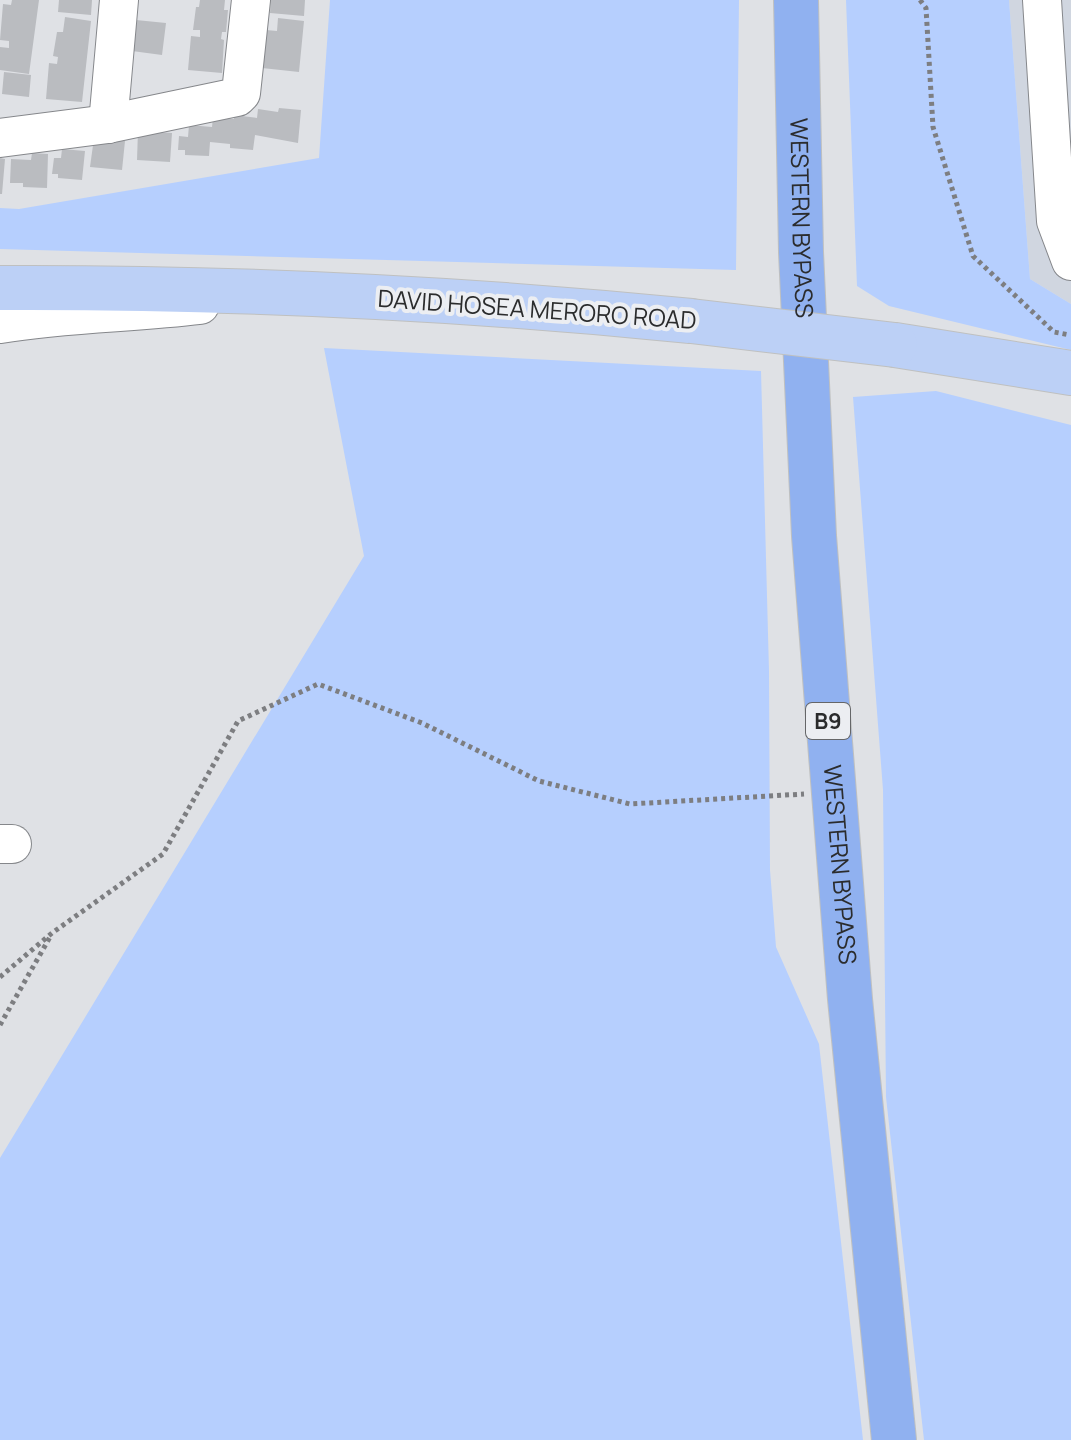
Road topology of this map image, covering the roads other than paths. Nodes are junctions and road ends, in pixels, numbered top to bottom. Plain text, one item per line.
1 (119, 0) edge
2 (251, 0) edge
3 (796, 0) edge
4 (1042, 0) edge
5 (108, 124) junction
6 (0, 138) edge
7 (1071, 261) edge
8 (0, 288) edge
9 (306, 293) junction
10 (0, 324) edge
11 (1071, 373) edge
12 (894, 1440) edge

1 - 5 lane
2 - 5 lane
3 - 12 highway, WESTERN BYPASS / B9
4 - 7 lane
5 - 6 lane
8 - 9 main road, DAVID HOSEA MERORO ROAD
9 - 10 lane
9 - 11 main road, DAVID HOSEA MERORO ROAD, bridge

